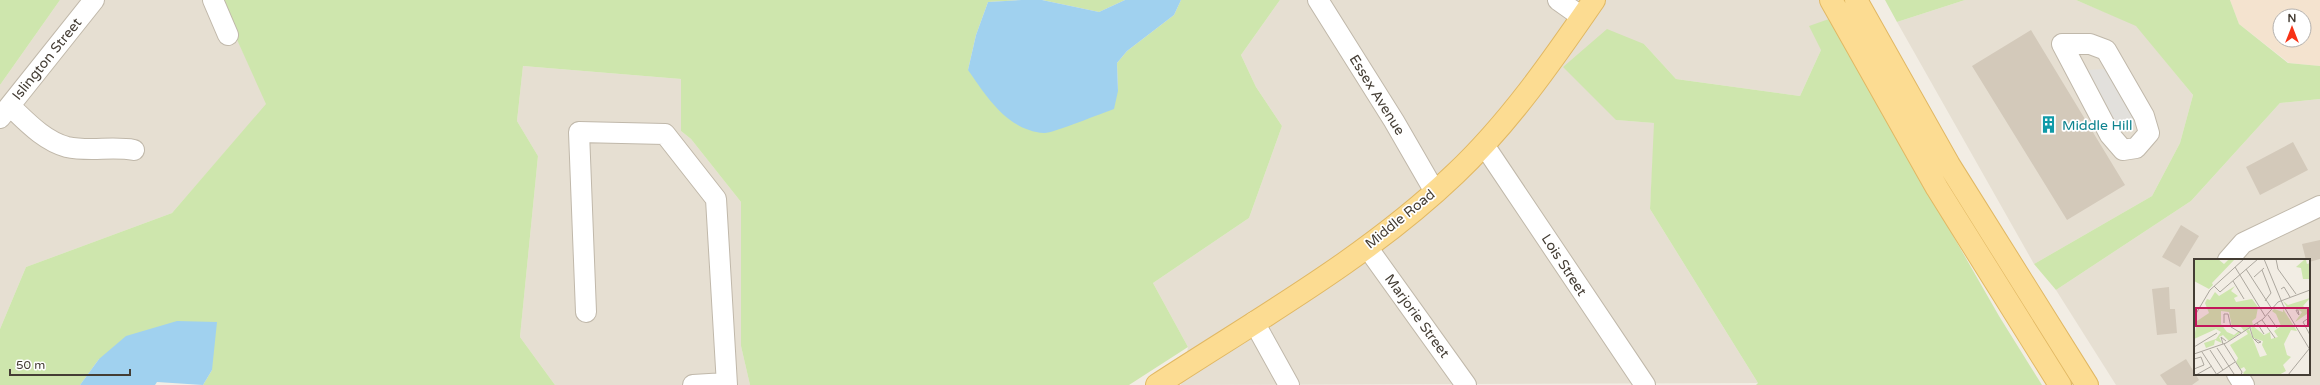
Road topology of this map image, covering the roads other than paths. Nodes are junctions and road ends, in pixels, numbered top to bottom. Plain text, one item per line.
1 (94, 0) edge
2 (213, 0) edge
3 (1318, 0) edge
4 (1558, 0) edge
5 (1831, 0) edge
6 (1856, 0) edge
7 (1588, 9) edge
8 (228, 35) dead end
9 (2062, 44) joint
10 (5, 112) edge
11 (1484, 145) junction
12 (134, 150) dead end
13 (1435, 192) junction
14 (2320, 206) edge
15 (1366, 247) junction
16 (2229, 259) edge
17 (586, 312) dead end
18 (1254, 322) junction
19 (2238, 375) edge
20 (727, 384) edge
21 (693, 385) edge
22 (1157, 385) edge
23 (1289, 385) edge
24 (1466, 385) edge
25 (1644, 385) edge
26 (2060, 385) edge
27 (2087, 385) edge
28 (2244, 385) edge

1 - 10 street, Islington Street
2 - 8 street
3 - 13 street, Essex Avenue
4 - 7 street
5 - 26 main road
6 - 27 main road
7 - 11 main road, Middle Road
9 - 9 street
10 - 12 street
11 - 13 main road, Middle Road
11 - 25 street, Lois Street
13 - 15 main road, Middle Road
14 - 16 street
15 - 18 main road, Middle Road
15 - 24 street, Marjorie Street
17 - 20 street
18 - 22 main road, Middle Road
18 - 23 street
19 - 28 street
20 - 21 street

